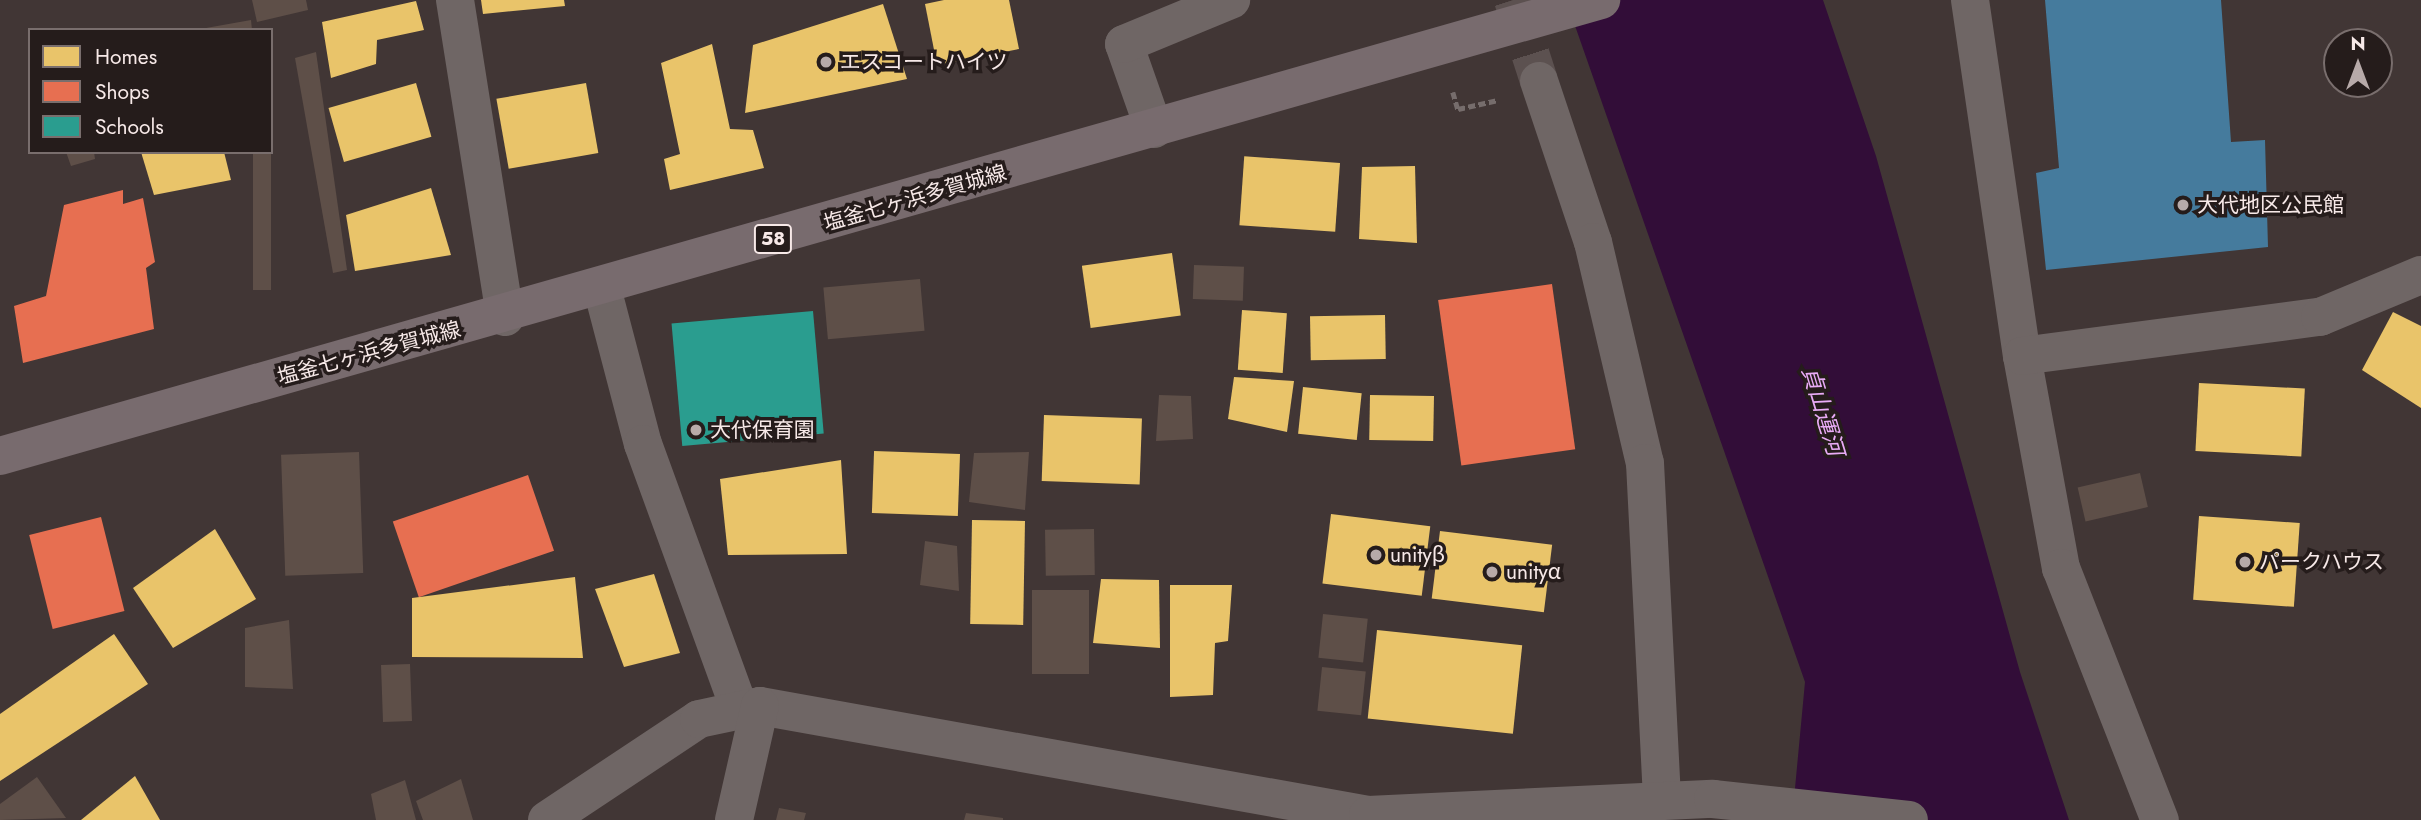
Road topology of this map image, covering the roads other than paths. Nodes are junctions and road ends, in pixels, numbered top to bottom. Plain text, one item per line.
1 (455, 0) edge
2 (1231, 0) edge
3 (1601, 0) edge
4 (1970, 0) edge
5 (1539, 81) tunnel mouth
6 (1154, 129) junction
7 (2414, 284) edge
8 (602, 288) junction
9 (505, 317) junction
10 (2022, 356) junction
11 (0, 456) edge
12 (750, 709) junction
13 (1662, 800) junction
14 (1245, 807) edge
15 (547, 820) edge
16 (734, 820) edge
17 (1909, 820) edge
18 (2160, 820) edge

1 - 9 street
2 - 6 street
3 - 6 main road, 塩釜七ヶ浜多賀城線 / 58
4 - 10 street
5 - 13 street
6 - 8 main road, 塩釜七ヶ浜多賀城線 / 58
7 - 10 street
8 - 9 main road, 塩釜七ヶ浜多賀城線 / 58
8 - 12 street
9 - 11 main road, 塩釜七ヶ浜多賀城線 / 58
10 - 18 street
12 - 14 street
12 - 15 street
12 - 16 street
13 - 14 street
13 - 17 street

